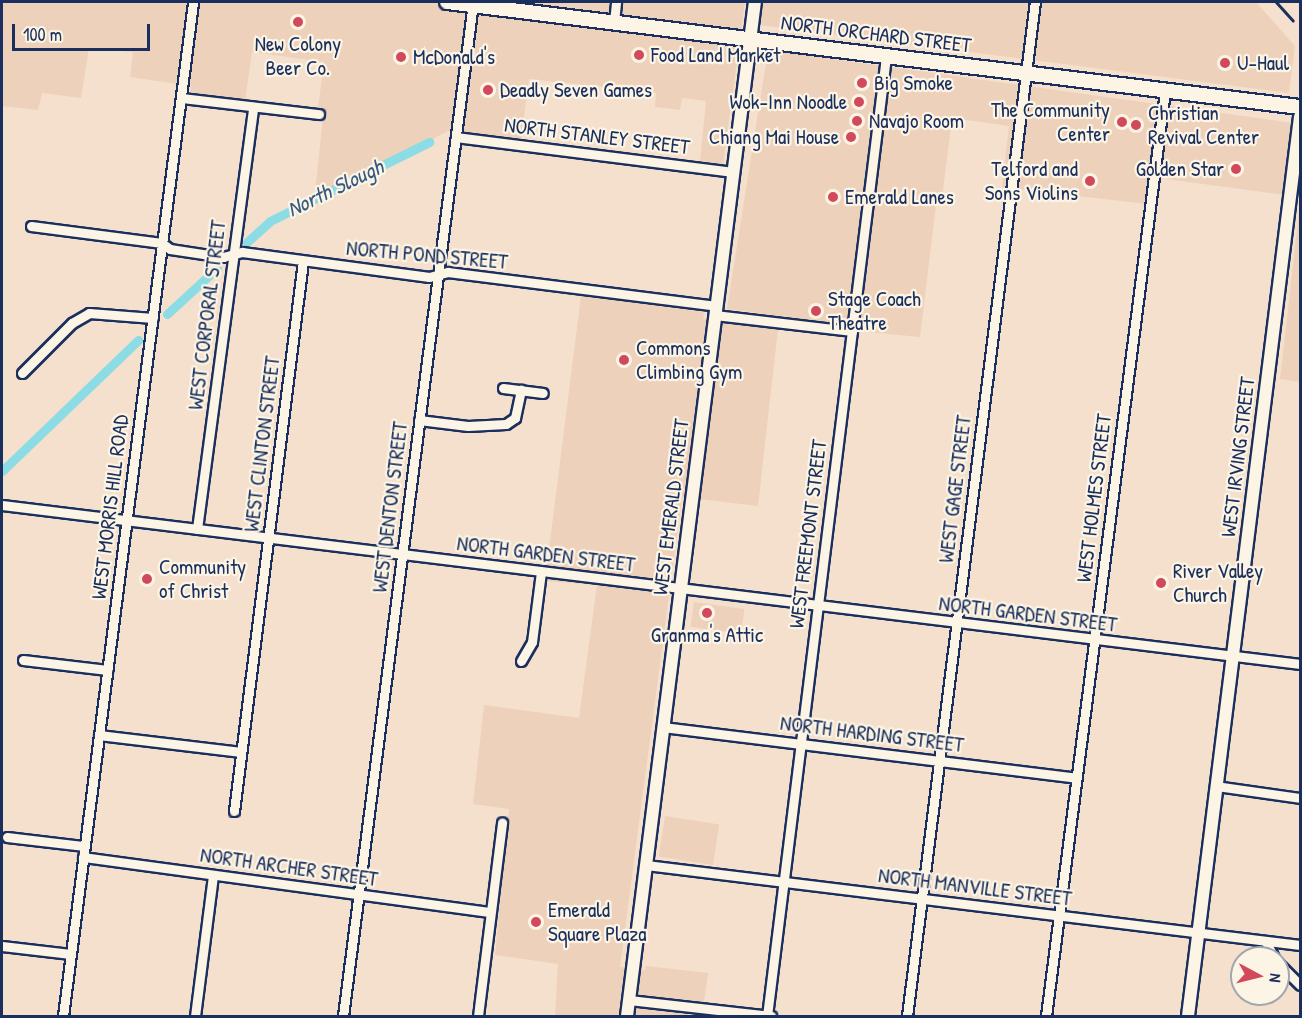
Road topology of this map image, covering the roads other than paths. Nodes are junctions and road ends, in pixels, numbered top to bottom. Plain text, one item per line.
1 (194, 2) edge
2 (447, 2) edge
3 (616, 2) edge
4 (754, 2) edge
5 (1035, 2) edge
6 (473, 3) edge
7 (614, 22) junction
8 (750, 40) junction
9 (886, 56) junction
10 (1026, 73) junction
11 (1165, 91) junction
12 (182, 98) junction
13 (253, 106) junction
14 (1300, 107) edge
15 (319, 114) dead end
16 (1300, 117) edge
17 (456, 137) junction
18 (733, 171) junction
19 (31, 226) dead end
20 (162, 243) junction
21 (233, 254) junction
22 (303, 261) junction
23 (438, 275) junction
24 (716, 311) junction
25 (153, 318) junction
26 (852, 331) junction
27 (22, 373) dead end
28 (503, 388) dead end
29 (521, 390) junction
30 (543, 393) dead end
31 (419, 420) junction
32 (2, 505) edge
33 (126, 520) junction
34 (197, 529) junction
35 (268, 538) junction
36 (402, 554) junction
37 (541, 572) junction
38 (681, 589) junction
39 (818, 606) junction
40 (956, 623) junction
41 (1094, 640) junction
42 (1233, 657) junction
43 (23, 660) dead end
44 (521, 661) dead end
45 (1300, 664) edge
46 (107, 670) junction
47 (663, 727) junction
48 (99, 735) junction
49 (801, 744) junction
50 (242, 752) junction
51 (939, 761) junction
52 (1076, 778) junction
53 (1216, 786) junction
54 (1300, 798) edge
55 (234, 811) dead end
56 (501, 822) dead end
57 (7, 837) dead end
58 (84, 846) junction
59 (83, 857) junction
60 (646, 865) junction
61 (213, 875) junction
62 (784, 882) junction
63 (358, 894) junction
64 (922, 899) junction
65 (490, 912) junction
66 (1059, 916) junction
67 (1198, 934) junction
68 (1266, 942) junction
69 (1300, 945) edge
70 (2, 946) edge
71 (1268, 946) edge
72 (70, 954) junction
73 (629, 1000) junction
74 (769, 1016) edge
75 (63, 1017) edge
76 (195, 1017) edge
77 (343, 1017) edge
78 (478, 1017) edge
79 (627, 1017) edge
80 (907, 1017) edge
81 (1046, 1017) edge
82 (1188, 1017) edge

1 - 12 street, WEST MORRIS HILL ROAD
2 - 6 main road, NORTH ORCHARD STREET
3 - 7 street
4 - 8 street, WEST EMERALD STREET
5 - 10 street, WEST GAGE STREET
6 - 7 main road, NORTH ORCHARD STREET
6 - 17 street, WEST DENTON STREET
7 - 8 main road, NORTH ORCHARD STREET
8 - 9 main road, NORTH ORCHARD STREET
8 - 18 street, WEST EMERALD STREET
9 - 10 main road, NORTH ORCHARD STREET
9 - 26 street, WEST FREEMONT STREET
10 - 11 main road, NORTH ORCHARD STREET
10 - 40 street, WEST GAGE STREET
11 - 14 main road, NORTH ORCHARD STREET
11 - 41 street, WEST HOLMES STREET
12 - 13 street
12 - 20 street, WEST MORRIS HILL ROAD
13 - 15 street
13 - 21 street, WEST CORPORAL STREET
16 - 42 street, WEST IRVING STREET
17 - 18 street, NORTH STANLEY STREET
17 - 23 street, WEST DENTON STREET
18 - 24 street, WEST EMERALD STREET
19 - 20 street, NORTH POND STREET
20 - 21 street, NORTH POND STREET
20 - 25 street, WEST MORRIS HILL ROAD
21 - 22 street, NORTH POND STREET
21 - 34 street, WEST CORPORAL STREET
22 - 23 street, NORTH POND STREET
22 - 35 street, WEST CLINTON STREET
23 - 24 street, NORTH POND STREET
23 - 31 street, WEST DENTON STREET
24 - 26 street, NORTH POND STREET
24 - 38 street, WEST EMERALD STREET
25 - 27 street
25 - 33 street, WEST MORRIS HILL ROAD
26 - 39 street, WEST FREEMONT STREET
28 - 29 street
29 - 30 street
29 - 31 street
31 - 36 street, WEST DENTON STREET
32 - 33 street, NORTH GARDEN STREET
33 - 34 street, NORTH GARDEN STREET
33 - 46 street, WEST MORRIS HILL ROAD
34 - 35 street, NORTH GARDEN STREET
35 - 36 street, NORTH GARDEN STREET
35 - 50 street, WEST CLINTON STREET
36 - 37 street, NORTH GARDEN STREET
36 - 63 street, WEST DENTON STREET
37 - 38 street, NORTH GARDEN STREET
37 - 44 street
38 - 39 street, NORTH GARDEN STREET
38 - 47 street, WEST EMERALD STREET
39 - 40 street, NORTH GARDEN STREET
39 - 49 street, WEST FREEMONT STREET
40 - 41 street, NORTH GARDEN STREET
40 - 51 street, WEST GAGE STREET
41 - 42 street, NORTH GARDEN STREET
41 - 52 street, WEST HOLMES STREET
42 - 45 street, NORTH GARDEN STREET
42 - 53 street, WEST IRVING STREET
43 - 46 street
46 - 48 street, WEST MORRIS HILL ROAD
47 - 49 street, NORTH HARDING STREET
47 - 60 street, WEST EMERALD STREET
48 - 50 street
48 - 58 street, WEST MORRIS HILL ROAD
49 - 51 street, NORTH HARDING STREET
49 - 62 street, WEST FREEMONT STREET
50 - 55 street, WEST CLINTON STREET
51 - 52 street, NORTH HARDING STREET
51 - 64 street, WEST GAGE STREET
52 - 66 street, WEST HOLMES STREET
53 - 54 street
53 - 67 street, WEST IRVING STREET
56 - 65 street
57 - 58 street
58 - 59 street, WEST MORRIS HILL ROAD
59 - 61 street, NORTH ARCHER STREET
59 - 72 street, WEST MORRIS HILL ROAD
60 - 62 street, NORTH MANVILLE STREET
60 - 73 street, WEST EMERALD STREET
61 - 63 street, NORTH ARCHER STREET
61 - 76 street
62 - 64 street, NORTH MANVILLE STREET
62 - 74 street, WEST FREEMONT STREET
63 - 65 street, NORTH ARCHER STREET
63 - 77 street, WEST DENTON STREET
64 - 66 street, NORTH MANVILLE STREET
64 - 80 street, WEST GAGE STREET
65 - 78 street
66 - 67 street, NORTH MANVILLE STREET
66 - 81 street, WEST HOLMES STREET
67 - 68 street, NORTH MANVILLE STREET
67 - 82 street, WEST IRVING STREET
68 - 69 street, NORTH MANVILLE STREET
68 - 71 street
70 - 72 street
72 - 75 street, WEST MORRIS HILL ROAD
73 - 74 street
73 - 79 street, WEST EMERALD STREET

